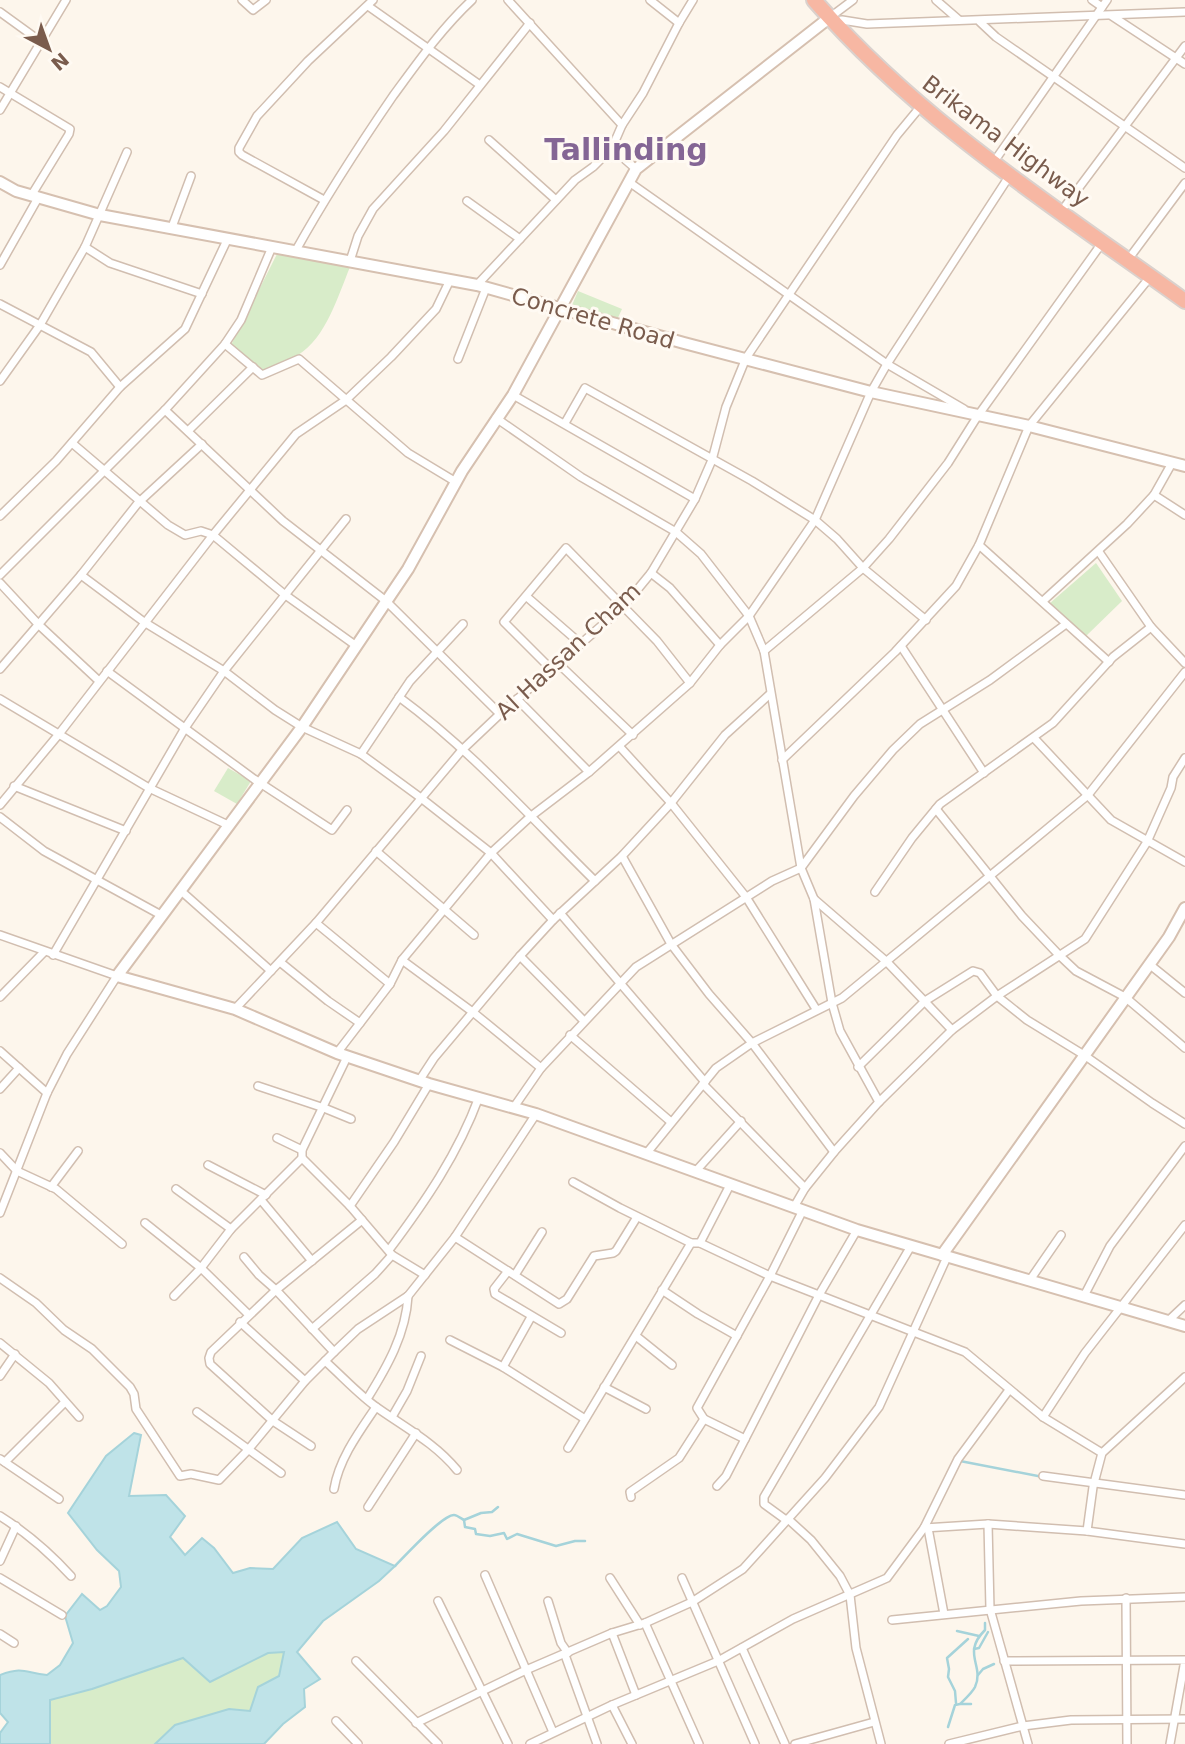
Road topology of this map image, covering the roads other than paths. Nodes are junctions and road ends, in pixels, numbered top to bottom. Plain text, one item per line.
1 (66, 0) edge
2 (242, 0) edge
3 (266, 0) edge
4 (472, 0) edge
5 (508, 0) edge
6 (650, 0) edge
7 (693, 0) edge
8 (814, 0) edge
9 (825, 0) edge
10 (853, 0) edge
11 (936, 0) edge
12 (1092, 0) edge
13 (370, 3) edge
14 (1104, 3) edge
15 (0, 12) edge
16 (1185, 12) edge
17 (1097, 15) junction
18 (1111, 16) junction
19 (836, 17) junction
20 (959, 20) junction
21 (980, 22) junction
22 (530, 23) junction
23 (679, 23) junction
24 (40, 41) junction
25 (1185, 46) edge
26 (427, 48) junction
27 (1177, 58) junction
28 (1185, 64) edge
29 (1055, 76) junction
30 (480, 85) junction
31 (0, 87) edge
32 (10, 93) junction
33 (921, 106) junction
34 (0, 110) edge
35 (622, 125) junction
36 (1126, 126) junction
37 (489, 140) dead end
38 (612, 148) junction
39 (127, 152) dead end
40 (998, 156) junction
41 (1185, 168) edge
42 (636, 169) junction
43 (1010, 175) junction
44 (191, 176) dead end
45 (0, 182) edge
46 (629, 182) junction
47 (1185, 183) edge
48 (35, 197) junction
49 (324, 200) junction
50 (556, 200) junction
51 (467, 201) dead end
52 (1066, 205) junction
53 (100, 215) junction
54 (172, 228) junction
55 (228, 238) junction
56 (520, 239) junction
57 (1103, 242) junction
58 (85, 247) junction
59 (272, 247) junction
60 (295, 252) junction
61 (1132, 253) junction
62 (350, 261) junction
63 (0, 265) edge
64 (1151, 276) junction
65 (450, 280) junction
66 (482, 286) junction
67 (1185, 291) edge
68 (202, 294) junction
69 (790, 295) junction
70 (1185, 301) edge
71 (0, 304) edge
72 (561, 307) junction
73 (40, 325) junction
74 (225, 344) junction
75 (746, 358) junction
76 (458, 359) dead end
77 (887, 364) junction
78 (253, 368) junction
79 (0, 381) edge
80 (120, 387) junction
81 (871, 392) junction
82 (513, 395) junction
83 (346, 400) junction
84 (165, 410) junction
85 (977, 417) junction
86 (496, 418) junction
87 (565, 423) junction
88 (1029, 426) junction
89 (188, 431) junction
90 (72, 443) junction
91 (202, 444) junction
92 (712, 460) junction
93 (1172, 463) junction
94 (1185, 466) edge
95 (104, 469) junction
96 (456, 482) junction
97 (250, 488) junction
98 (1154, 495) junction
99 (695, 499) junction
100 (141, 500) junction
101 (1185, 515) edge
102 (0, 516) edge
103 (346, 519) dead end
104 (815, 520) junction
105 (676, 532) junction
106 (213, 535) junction
107 (979, 545) junction
108 (321, 551) junction
109 (1099, 552) junction
110 (863, 568) junction
111 (651, 573) junction
112 (0, 575) edge
113 (81, 575) junction
114 (0, 583) edge
115 (284, 594) junction
116 (527, 597) junction
117 (386, 601) junction
118 (1043, 601) junction
119 (623, 607) junction
120 (749, 616) junction
121 (926, 620) junction
122 (144, 622) junction
123 (463, 624) dead end
124 (1066, 624) junction
125 (39, 625) junction
126 (1151, 626) junction
127 (581, 644) junction
128 (355, 645) junction
129 (720, 645) junction
130 (901, 646) junction
131 (764, 650) junction
132 (436, 651) junction
133 (1109, 662) junction
134 (1185, 663) edge
135 (0, 669) edge
136 (552, 670) junction
137 (107, 671) junction
138 (224, 671) junction
139 (1185, 672) edge
140 (99, 681) junction
141 (690, 683) junction
142 (770, 694) junction
143 (399, 696) junction
144 (0, 699) edge
145 (517, 699) junction
146 (942, 709) junction
147 (500, 714) junction
148 (302, 727) junction
149 (185, 728) junction
150 (59, 734) junction
151 (633, 735) junction
152 (1034, 738) junction
153 (620, 747) junction
154 (463, 750) junction
155 (361, 754) junction
156 (1185, 758) edge
157 (782, 760) junction
158 (589, 772) junction
159 (984, 773) junction
160 (262, 783) junction
161 (14, 786) junction
162 (149, 788) junction
163 (1088, 795) junction
164 (421, 798) junction
165 (671, 803) junction
166 (0, 805) edge
167 (936, 809) junction
168 (347, 810) dead end
169 (0, 817) edge
170 (530, 817) junction
171 (228, 825) junction
172 (126, 831) junction
173 (1147, 842) junction
174 (376, 850) junction
175 (491, 853) junction
176 (622, 856) junction
177 (1185, 862) edge
178 (802, 868) junction
179 (989, 878) junction
180 (98, 881) junction
181 (595, 881) junction
182 (180, 890) junction
183 (875, 892) dead end
184 (746, 897) junction
185 (814, 899) junction
186 (1185, 908) edge
187 (443, 910) junction
188 (560, 913) junction
189 (161, 915) junction
190 (553, 920) junction
191 (316, 923) junction
192 (474, 934) dead end
193 (0, 935) edge
194 (671, 944) junction
195 (44, 952) junction
196 (1058, 954) junction
197 (53, 955) junction
198 (520, 956) junction
199 (402, 960) junction
200 (280, 962) junction
201 (887, 962) junction
202 (1149, 964) junction
203 (271, 971) junction
204 (117, 976) junction
205 (620, 982) junction
206 (390, 984) junction
207 (1185, 993) edge
208 (997, 996) junction
209 (0, 997) edge
210 (1125, 997) junction
211 (925, 1001) junction
212 (832, 1003) junction
213 (235, 1009) junction
214 (816, 1009) junction
215 (474, 1013) junction
216 (584, 1021) junction
217 (360, 1023) junction
218 (952, 1030) junction
219 (570, 1035) junction
220 (752, 1043) junction
221 (1185, 1048) edge
222 (0, 1051) edge
223 (342, 1055) junction
224 (1084, 1055) junction
225 (858, 1067) junction
226 (19, 1068) junction
227 (541, 1068) junction
228 (424, 1083) junction
229 (704, 1083) junction
230 (258, 1086) dead end
231 (0, 1089) edge
232 (47, 1093) junction
233 (479, 1097) junction
234 (878, 1102) junction
235 (514, 1107) junction
236 (324, 1108) junction
237 (536, 1114) junction
238 (351, 1119) dead end
239 (741, 1121) junction
240 (671, 1122) junction
241 (1185, 1124) edge
242 (277, 1138) dead end
243 (1185, 1146) edge
244 (78, 1151) dead end
245 (834, 1152) junction
246 (0, 1153) edge
247 (302, 1154) junction
248 (646, 1154) junction
249 (208, 1165) dead end
250 (17, 1171) junction
251 (695, 1172) junction
252 (573, 1182) dead end
253 (730, 1185) junction
254 (51, 1186) junction
255 (805, 1188) junction
256 (176, 1189) dead end
257 (264, 1198) junction
258 (350, 1206) junction
259 (798, 1208) junction
260 (0, 1213) edge
261 (637, 1217) junction
262 (362, 1220) junction
263 (145, 1223) dead end
264 (1185, 1225) edge
265 (231, 1229) junction
266 (857, 1230) junction
267 (542, 1232) dead end
268 (1061, 1235) dead end
269 (455, 1237) junction
270 (696, 1243) junction
271 (122, 1244) dead end
272 (911, 1245) junction
273 (391, 1253) junction
274 (945, 1256) junction
275 (243, 1257) dead end
276 (312, 1261) junction
277 (201, 1268) junction
278 (512, 1273) junction
279 (425, 1275) junction
280 (770, 1276) junction
281 (0, 1278) edge
282 (1030, 1280) junction
283 (276, 1290) junction
284 (662, 1290) junction
285 (819, 1295) junction
286 (174, 1296) dead end
287 (408, 1296) junction
288 (1084, 1296) junction
289 (1185, 1305) edge
290 (1121, 1308) junction
291 (249, 1315) junction
292 (870, 1315) junction
293 (531, 1317) junction
294 (1168, 1321) junction
295 (240, 1322) junction
296 (1185, 1326) edge
297 (312, 1329) junction
298 (914, 1331) junction
299 (561, 1333) dead end
300 (636, 1336) junction
301 (737, 1336) junction
302 (450, 1340) dead end
303 (0, 1343) edge
304 (334, 1352) junction
305 (15, 1354) junction
306 (421, 1356) dead end
307 (326, 1361) junction
308 (672, 1365) dead end
309 (503, 1367) junction
310 (0, 1376) edge
311 (1185, 1377) edge
312 (305, 1381) junction
313 (604, 1387) junction
314 (1174, 1387) junction
315 (1009, 1391) junction
316 (1185, 1391) edge
317 (367, 1399) junction
318 (65, 1402) junction
319 (376, 1407) junction
320 (646, 1409) dead end
321 (197, 1412) dead end
322 (79, 1417) dead end
323 (392, 1417) junction
324 (1042, 1417) junction
325 (585, 1419) junction
326 (704, 1419) junction
327 (273, 1421) junction
328 (416, 1433) junction
329 (745, 1439) junction
330 (311, 1446) dead end
331 (568, 1448) dead end
332 (248, 1450) junction
333 (1102, 1453) junction
334 (2, 1461) edge
335 (457, 1470) dead end
336 (281, 1473) dead end
337 (1043, 1476) dead end
338 (1094, 1483) junction
339 (717, 1486) dead end
340 (334, 1489) dead end
341 (1185, 1495) edge
342 (631, 1497) dead end
343 (60, 1499) dead end
344 (368, 1507) dead end
345 (0, 1517) edge
346 (787, 1520) junction
347 (988, 1524) junction
348 (16, 1526) junction
349 (926, 1528) junction
350 (1087, 1531) junction
351 (1185, 1544) edge
352 (0, 1561) edge
353 (485, 1575) dead end
354 (71, 1576) dead end
355 (0, 1577) edge
356 (610, 1578) dead end
357 (682, 1578) dead end
358 (850, 1595) junction
359 (1185, 1597) edge
360 (1126, 1598) junction
361 (438, 1601) dead end
362 (548, 1601) dead end
363 (692, 1602) junction
364 (990, 1609) junction
365 (944, 1614) junction
366 (62, 1615) dead end
367 (892, 1620) dead end
368 (643, 1624) junction
369 (612, 1633) junction
370 (0, 1634) edge
371 (13, 1643) dead end
372 (742, 1648) junction
373 (566, 1654) junction
374 (356, 1661) dead end
375 (718, 1661) junction
376 (1004, 1661) junction
377 (1127, 1661) junction
378 (526, 1670) junction
379 (671, 1682) junction
380 (481, 1691) junction
381 (636, 1695) junction
382 (612, 1705) junction
383 (587, 1716) junction
384 (1174, 1719) junction
385 (1185, 1719) edge
386 (1126, 1720) junction
387 (336, 1721) dead end
388 (874, 1722) junction
389 (416, 1723) junction
390 (1023, 1726) junction
391 (553, 1732) junction
392 (358, 1744) edge
393 (438, 1744) edge
394 (508, 1744) edge
395 (530, 1744) edge
396 (597, 1744) edge
397 (632, 1744) edge
398 (699, 1744) edge
399 (755, 1744) edge
400 (785, 1744) edge
401 (795, 1744) edge
402 (881, 1744) edge
403 (949, 1744) edge
404 (1028, 1744) edge
405 (1127, 1744) edge
406 (1170, 1744) edge

1 - 24 street
2 - 3 street
4 - 26 street
5 - 22 street
6 - 23 street
7 - 23 street
8 - 19 highway, Brikama Highway
9 - 19 highway, Brikama Highway
10 - 19 street
11 - 20 street
12 - 14 street
13 - 26 street
13 - 49 street
14 - 17 street
15 - 24 street
16 - 18 street
17 - 18 street
17 - 21 street
17 - 29 street
18 - 27 street
19 - 20 street
19 - 33 highway, Brikama Highway
19 - 40 highway, Brikama Highway
19 - 42 street
20 - 21 street
21 - 29 street
22 - 30 street
22 - 35 street
23 - 35 street
24 - 32 street
25 - 27 street
26 - 30 street
26 - 49 street
27 - 28 street
27 - 36 street
29 - 36 street
29 - 40 street
30 - 62 street
31 - 32 street
32 - 34 street
32 - 48 street
33 - 43 highway, Brikama Highway
33 - 69 street, Al Hassan Cham
35 - 38 street
36 - 41 street
36 - 52 street
37 - 50 street
38 - 42 street
38 - 50 street
39 - 53 street
40 - 52 highway, Brikama Highway
42 - 46 street
43 - 57 highway, Brikama Highway
43 - 77 street
44 - 54 street
45 - 48 street, Concrete Road
46 - 69 street
46 - 72 street
47 - 61 street
48 - 53 street, Concrete Road
48 - 63 street
49 - 60 street
50 - 56 street
51 - 56 street
52 - 61 highway, Brikama Highway
53 - 54 street, Concrete Road
53 - 58 street
54 - 55 street, Concrete Road
55 - 59 street, Concrete Road
55 - 68 street
56 - 66 street
57 - 64 highway, Brikama Highway
57 - 85 street
58 - 68 street
58 - 73 street
59 - 60 street, Concrete Road
59 - 74 street
60 - 62 street, Concrete Road
61 - 67 highway, Brikama Highway
62 - 65 street, Concrete Road
64 - 70 highway, Brikama Highway
64 - 88 street
65 - 66 street, Concrete Road
65 - 83 street
66 - 72 street, Concrete Road
66 - 76 street
68 - 80 street
69 - 75 street, Al Hassan Cham
69 - 77 street
71 - 73 street
72 - 75 street, Concrete Road
72 - 82 street
73 - 79 street
73 - 80 street
74 - 78 street
74 - 84 street
75 - 81 street, Concrete Road
75 - 92 street, Al Hassan Cham
77 - 81 street
77 - 85 street
78 - 83 street
78 - 89 street
80 - 90 street
81 - 85 street, Concrete Road
81 - 104 street
82 - 86 street
82 - 87 street
83 - 96 street
83 - 97 street
84 - 89 street
84 - 95 street
85 - 88 street, Concrete Road
85 - 110 street
86 - 96 street
86 - 105 street
87 - 92 street
87 - 99 street
88 - 93 street, Concrete Road
88 - 107 street
89 - 91 street
90 - 95 street
90 - 102 street
91 - 97 street
91 - 100 street
92 - 99 street, Al Hassan Cham
92 - 104 street
93 - 94 street, Concrete Road
93 - 98 street
95 - 100 street
95 - 112 street
96 - 117 street
97 - 106 street
97 - 108 street
98 - 101 street
98 - 109 street
99 - 105 street, Al Hassan Cham
100 - 106 street
100 - 113 street
103 - 108 street
104 - 110 street
104 - 120 street
105 - 111 street, Al Hassan Cham
105 - 120 street
106 - 115 street
106 - 122 street
107 - 118 street
107 - 121 street
108 - 115 street
108 - 117 street
109 - 118 street
109 - 126 street
110 - 121 street
110 - 131 street
111 - 119 street, Al Hassan Cham
111 - 129 street
113 - 122 street
113 - 125 street
114 - 125 street
115 - 128 street
115 - 138 street
116 - 119 street
116 - 127 street
116 - 136 street
117 - 128 street
117 - 132 street
118 - 124 street
119 - 127 street, Al Hassan Cham
119 - 141 street
120 - 129 street
120 - 131 street
121 - 130 street
122 - 137 street
122 - 138 street
123 - 132 street
124 - 133 street
124 - 146 street
125 - 135 street
125 - 140 street
126 - 133 street
126 - 134 street
127 - 136 street, Al Hassan Cham
128 - 148 street
129 - 141 street
130 - 146 street
130 - 157 street
131 - 142 street
132 - 143 street
132 - 147 street
133 - 152 street
136 - 145 street, Al Hassan Cham
136 - 151 street
137 - 140 street
137 - 149 street
138 - 148 street
138 - 149 street
139 - 163 street
140 - 150 street
141 - 151 street
142 - 157 street
142 - 165 street
143 - 154 street
143 - 155 street
144 - 150 street
145 - 147 street, Al Hassan Cham
145 - 158 street
146 - 159 street
146 - 178 street
147 - 154 street, Al Hassan Cham
148 - 155 street
148 - 160 street
149 - 160 street
149 - 162 street
150 - 161 street
150 - 162 street
151 - 153 street
152 - 159 street
152 - 163 street
153 - 158 street
153 - 165 street
154 - 164 street, Al Hassan Cham
154 - 170 street
155 - 164 street
156 - 173 street
157 - 178 street
158 - 170 street
159 - 167 street
160 - 168 street
160 - 171 street
161 - 166 street
161 - 172 street
162 - 171 street
162 - 172 street
163 - 173 street
163 - 179 street
164 - 174 street, Al Hassan Cham
164 - 175 street
165 - 176 street
165 - 184 street
167 - 179 street
167 - 183 street
169 - 180 street
170 - 175 street
170 - 181 street
171 - 182 street
172 - 180 street
173 - 177 street
173 - 196 street
174 - 187 street
174 - 191 street, Al Hassan Cham
175 - 187 street
175 - 190 street
176 - 181 street
176 - 194 street
178 - 184 street
178 - 185 street
179 - 196 street
179 - 201 street
180 - 189 street
180 - 197 street
181 - 188 street
182 - 189 street
182 - 203 street
184 - 194 street
184 - 214 street
185 - 201 street
185 - 212 street
186 - 202 street
187 - 192 street
187 - 199 street
188 - 190 street
188 - 205 street
189 - 204 street
190 - 198 street
191 - 200 street, Al Hassan Cham
191 - 206 street
193 - 195 street
194 - 205 street
194 - 220 street
195 - 197 street
195 - 209 street
196 - 208 street
196 - 210 street
197 - 204 street
198 - 215 street
198 - 216 street
199 - 206 street
199 - 215 street
200 - 203 street, Al Hassan Cham
200 - 217 street
201 - 211 street
201 - 212 street
202 - 207 street
202 - 210 street
203 - 213 street, Al Hassan Cham
204 - 213 street
204 - 232 street
205 - 216 street
205 - 229 street
206 - 217 street
208 - 211 street
208 - 218 street
208 - 224 street
210 - 221 street
210 - 224 street
211 - 218 street
211 - 225 street
212 - 214 street
212 - 225 street
213 - 223 street
214 - 220 street
215 - 227 street
215 - 228 street
216 - 219 street
217 - 223 street
218 - 234 street
219 - 227 street
219 - 240 street
220 - 229 street
220 - 245 street
222 - 226 street
223 - 228 street
223 - 236 street
224 - 241 street
224 - 274 street
225 - 234 street
226 - 231 street
226 - 232 street
227 - 235 street
228 - 233 street
228 - 258 street
229 - 239 street
229 - 240 street
230 - 236 street
232 - 250 street
233 - 235 street
233 - 273 street
234 - 245 street
235 - 237 street
236 - 238 street
236 - 247 street
237 - 248 street
237 - 269 street
239 - 251 street
239 - 255 street
240 - 248 street
242 - 247 street
243 - 288 street
244 - 254 street
245 - 255 street
246 - 250 street
247 - 257 street
247 - 258 street
248 - 251 street
249 - 257 street
250 - 254 street
250 - 260 street
251 - 253 street
252 - 261 street
253 - 259 street
253 - 270 street
254 - 271 street
255 - 259 street
256 - 265 street
257 - 265 street
257 - 276 street
258 - 262 street
259 - 266 street
259 - 280 street
261 - 270 street
261 - 278 street
262 - 273 street
262 - 276 street
263 - 277 street
264 - 290 street
265 - 277 street
266 - 272 street
266 - 285 street
267 - 278 street
268 - 282 street
269 - 278 street
269 - 279 street
270 - 280 street
270 - 284 street
272 - 274 street
272 - 292 street
273 - 279 street
273 - 297 street
274 - 282 street
274 - 298 street
275 - 283 street
276 - 283 street
277 - 286 street
277 - 291 street
278 - 293 street
279 - 287 street
280 - 285 street
280 - 301 street
281 - 332 street
282 - 288 street
283 - 291 street
283 - 297 street
284 - 300 street
284 - 301 street
285 - 292 street
285 - 329 street
287 - 304 street
287 - 317 street
288 - 290 street
289 - 294 street
290 - 294 street
290 - 324 street
291 - 295 street
292 - 298 street
292 - 346 street
293 - 299 street
293 - 309 street
294 - 296 street
295 - 312 street
295 - 327 street
297 - 304 street
298 - 315 street
298 - 346 street
300 - 308 street
300 - 313 street
301 - 326 street
302 - 309 street
303 - 305 street
304 - 307 street
305 - 310 street
305 - 318 street
306 - 323 street
307 - 312 street
307 - 317 street
309 - 325 street
311 - 314 street
312 - 327 street
313 - 320 street
313 - 325 street
314 - 316 street
314 - 333 street
315 - 324 street
315 - 349 street
317 - 319 street
318 - 322 street
318 - 334 street
319 - 323 street
319 - 340 street
321 - 332 street
323 - 328 street
324 - 333 street
325 - 331 street
326 - 329 street
326 - 342 street
327 - 330 street
327 - 332 street
328 - 335 street
328 - 344 street
329 - 339 street
332 - 336 street
333 - 338 street
334 - 343 street
337 - 338 street
338 - 341 street
338 - 350 street
345 - 348 street
346 - 358 street
346 - 363 street
347 - 349 street
347 - 350 street
347 - 364 street
348 - 352 street
348 - 354 street
349 - 358 street
349 - 365 street
350 - 351 street
353 - 378 street
355 - 366 street
356 - 368 street
357 - 363 street
358 - 372 street
358 - 388 street
359 - 360 street
360 - 364 street
360 - 377 street
361 - 380 street
362 - 373 street
363 - 368 street
363 - 375 street
364 - 365 street
364 - 376 street
365 - 367 street
368 - 369 street
368 - 379 street
369 - 373 street
369 - 381 street
370 - 371 street
372 - 375 street
372 - 400 street
373 - 378 street
373 - 383 street
374 - 389 street
375 - 379 street
375 - 399 street
376 - 377 street
376 - 390 street
377 - 384 street
377 - 386 street
378 - 380 street
378 - 391 street
379 - 381 street
379 - 398 street
380 - 389 street
380 - 394 street
381 - 382 street
382 - 383 street
382 - 397 street
383 - 391 street
383 - 396 street
384 - 385 street
384 - 386 street
384 - 406 street
386 - 390 street
386 - 405 street
387 - 392 street
388 - 401 street
388 - 402 street
389 - 393 street
390 - 403 street
390 - 404 street
391 - 395 street

